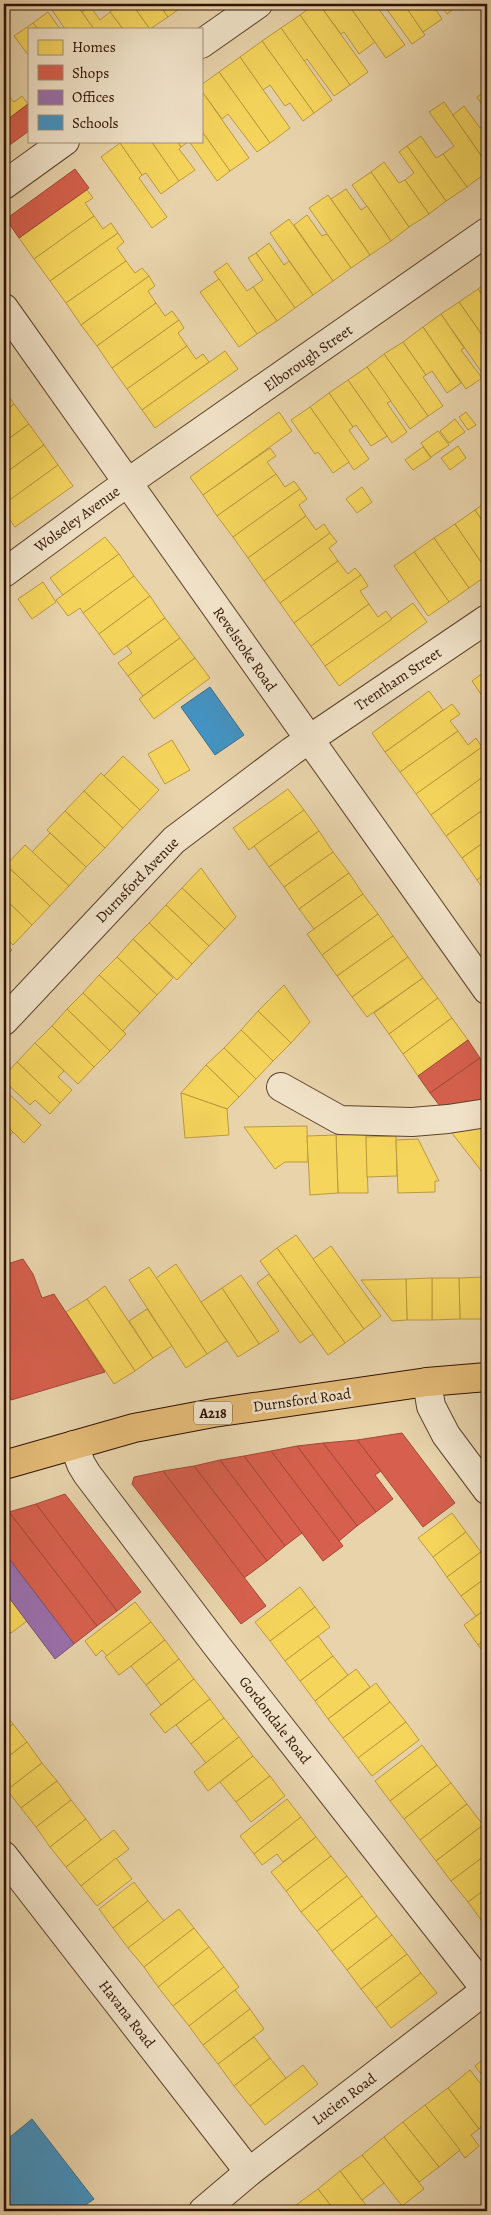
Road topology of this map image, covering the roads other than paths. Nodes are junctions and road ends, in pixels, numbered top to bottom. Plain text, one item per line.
1 (258, 4) edge
2 (202, 43) edge
3 (64, 142) edge
4 (4, 185) edge
5 (487, 232) edge
6 (4, 308) edge
7 (127, 484) junction
8 (4, 573) edge
9 (487, 619) edge
10 (309, 740) junction
11 (487, 990) edge
12 (4, 1021) edge
13 (280, 1087) dead end
14 (487, 1113) edge
15 (487, 1377) edge
16 (427, 1382) junction
17 (74, 1445) junction
18 (4, 1466) edge
19 (487, 1490) edge
20 (4, 1856) edge
21 (487, 1990) edge
22 (249, 2172) junction
23 (203, 2211) edge

1 - 2 street
3 - 4 street
5 - 7 street, Elborough Street
6 - 7 street, Revelstoke Road
7 - 8 street, Wolseley Avenue
7 - 10 street, Revelstoke Road
9 - 10 street, Trentham Street
10 - 11 street, Revelstoke Road
10 - 12 street, Durnsford Avenue
13 - 14 street
15 - 16 main road, Durnsford Road / A218
16 - 17 main road, Durnsford Road / A218
16 - 19 street
17 - 18 main road, Durnsford Road / A218
17 - 21 street, Gordondale Road
20 - 22 street, Havana Road
21 - 22 street, Lucien Road
22 - 23 street, Lucien Road

